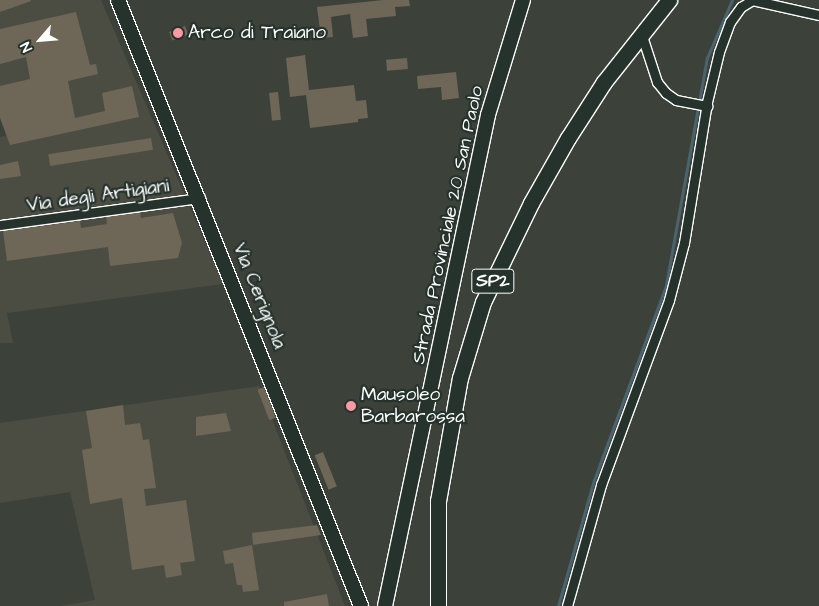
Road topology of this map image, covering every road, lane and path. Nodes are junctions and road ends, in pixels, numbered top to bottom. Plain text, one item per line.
1 (118, 0) edge
2 (523, 0) edge
3 (669, 0) edge
4 (819, 15) edge
5 (640, 32) junction
6 (707, 106) junction
7 (200, 198) junction
8 (0, 226) edge
9 (362, 606) edge
10 (385, 606) edge
11 (438, 606) edge
12 (567, 606) edge

1 - 7 street, Via Cerignola
2 - 10 street, Strada Provinciale 20 San Paolo
3 - 5 main road, SP2
4 - 6 street
5 - 6 street
5 - 11 main road, SP2
6 - 12 street
7 - 8 street, Via degli Artigiani
7 - 9 street, Via Cerignola

